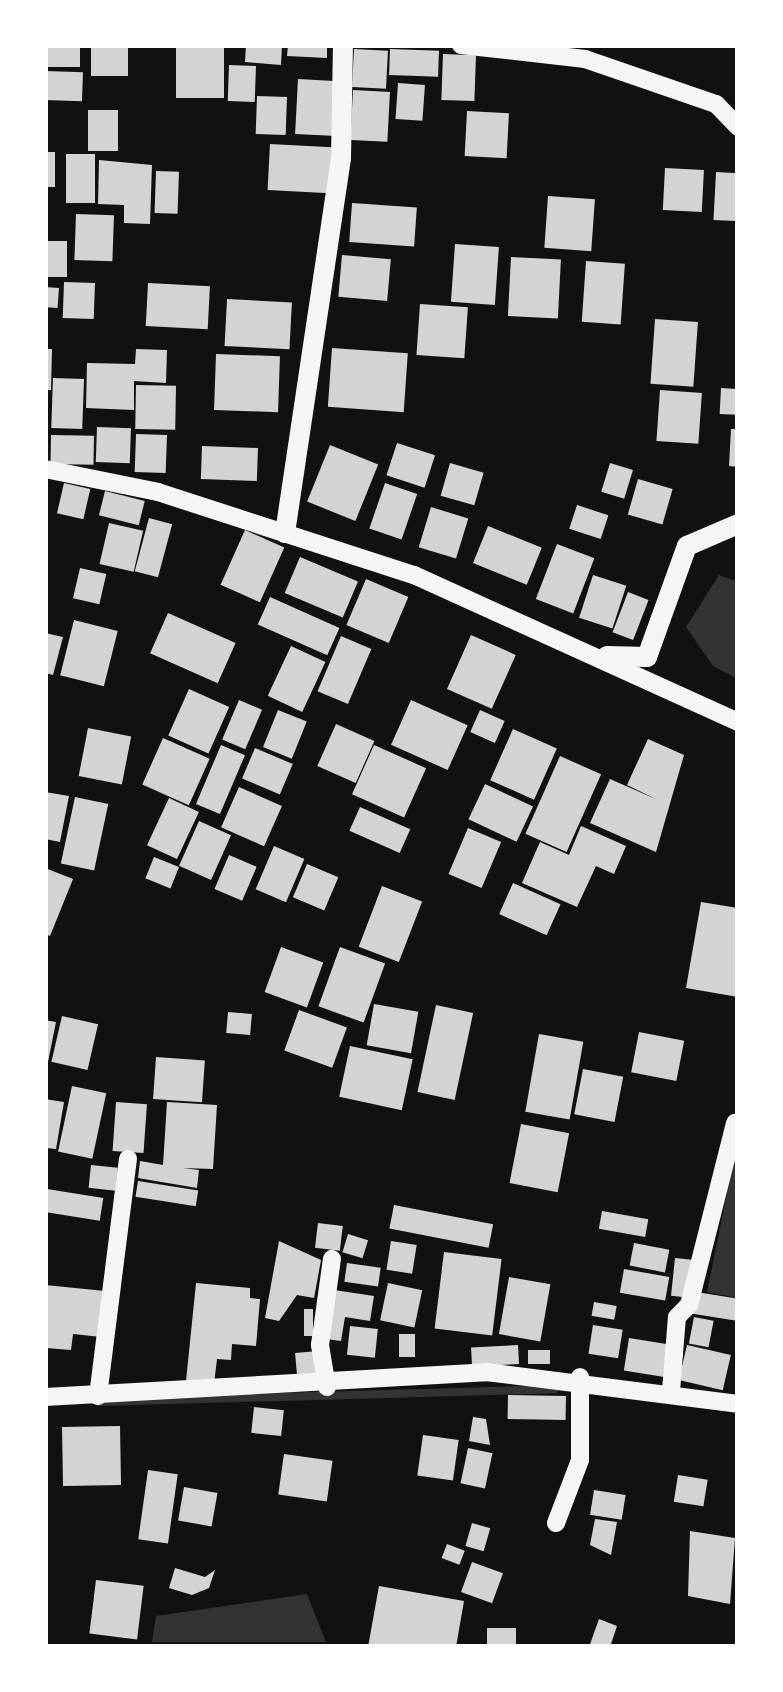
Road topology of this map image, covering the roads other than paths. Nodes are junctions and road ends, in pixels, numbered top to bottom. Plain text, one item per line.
1 (343, 45) edge
2 (461, 45) edge
3 (738, 127) edge
4 (45, 470) edge
5 (738, 524) edge
6 (285, 533) junction
7 (607, 656) junction
8 (738, 722) edge
9 (735, 1123) dead end
10 (128, 1160) dead end
11 (332, 1259) dead end
12 (580, 1378) junction
13 (327, 1387) junction
14 (670, 1391) junction
15 (98, 1396) junction
16 (45, 1397) edge
17 (738, 1404) edge
18 (556, 1524) dead end

1 - 6 main road
2 - 3 street
4 - 6 street
5 - 7 main road
6 - 7 street
7 - 8 street
9 - 14 street
10 - 15 street
11 - 13 street
12 - 13 street
12 - 14 street
12 - 18 street
13 - 15 street
14 - 17 street
15 - 16 street

